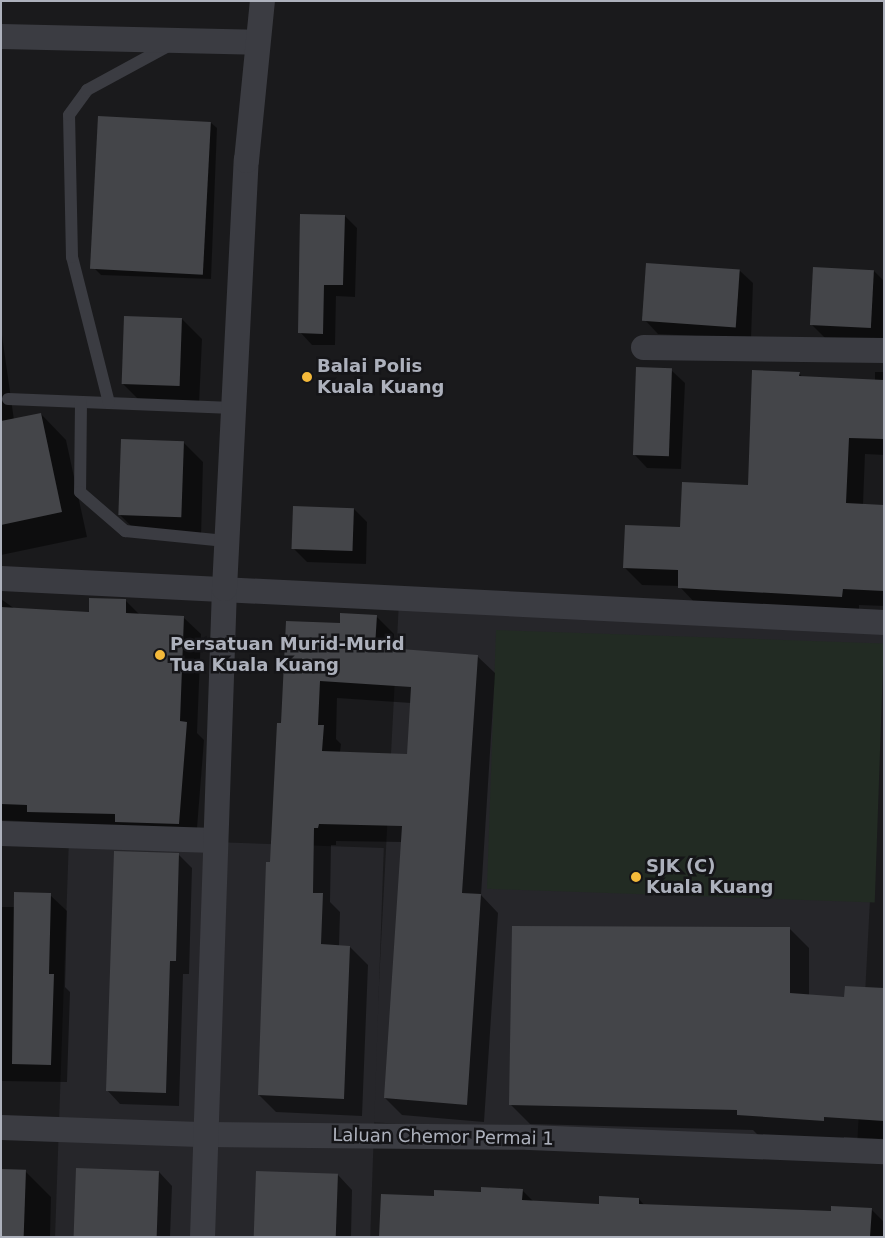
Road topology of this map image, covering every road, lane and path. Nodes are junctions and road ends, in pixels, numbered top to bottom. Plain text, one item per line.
1 (262, 1) edge
2 (1, 36) edge
3 (178, 40) junction
4 (256, 42) junction
5 (643, 347) dead end
6 (884, 350) edge
7 (8, 399) dead end
8 (81, 402) junction
9 (109, 403) junction
10 (233, 408) junction
11 (226, 541) junction
12 (1, 578) edge
13 (224, 588) junction
14 (884, 622) edge
15 (1, 833) edge
16 (214, 840) junction
17 (1, 1127) edge
18 (206, 1134) junction
19 (884, 1151) edge
20 (202, 1237) edge

1 - 4 street
2 - 3 street
3 - 4 street
3 - 9 lane
4 - 10 street
5 - 6 street
7 - 8 lane
8 - 9 lane
8 - 11 lane
9 - 10 lane
10 - 11 street
11 - 13 street
12 - 13 street
13 - 14 street
13 - 16 street
15 - 16 street
16 - 18 street
17 - 18 street, Laluan Chemor Permai 1
18 - 19 street, Laluan Chemor Permai 1
18 - 20 street

